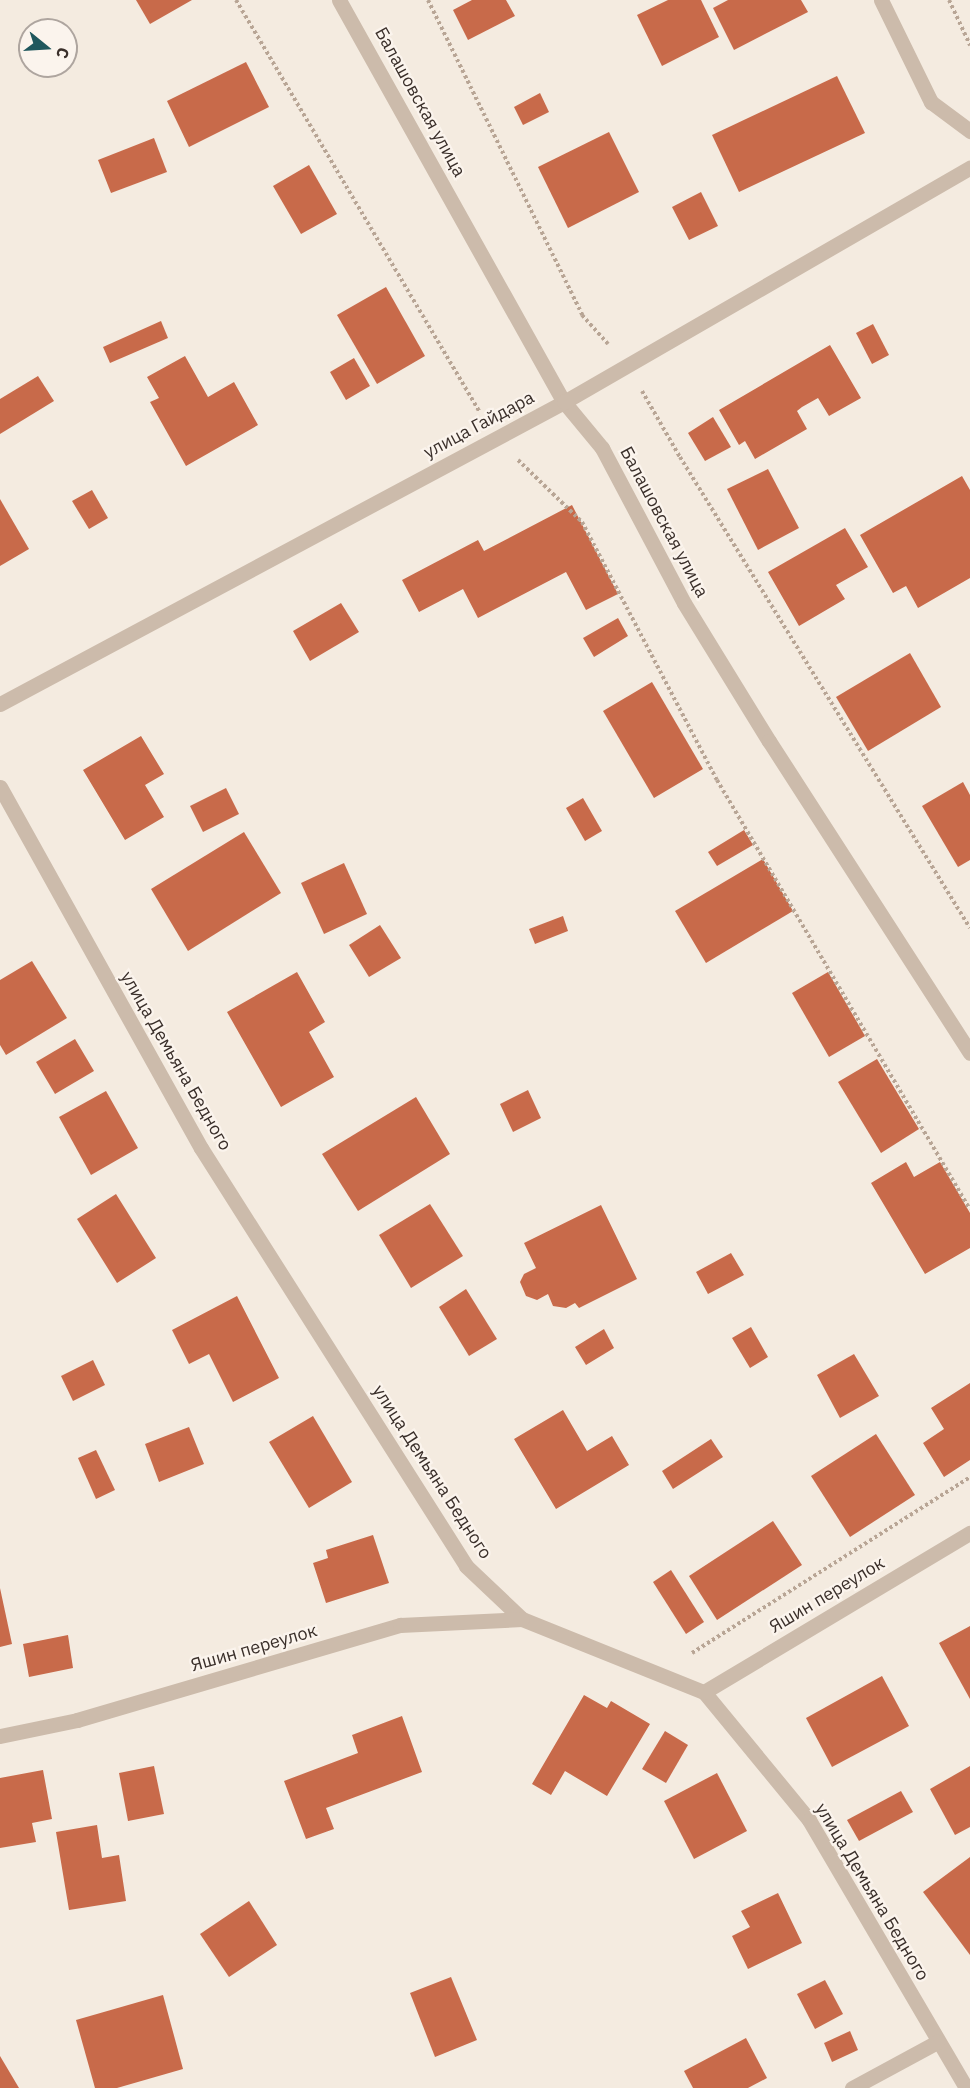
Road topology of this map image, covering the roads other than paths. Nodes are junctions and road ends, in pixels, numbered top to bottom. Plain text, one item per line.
1 (339, 0) edge
2 (881, 0) edge
3 (970, 131) edge
4 (970, 168) edge
5 (564, 402) junction
6 (0, 704) edge
7 (0, 787) edge
8 (970, 1053) edge
9 (970, 1533) edge
10 (522, 1619) junction
11 (704, 1692) junction
12 (0, 1736) edge
13 (938, 2042) junction
14 (852, 2088) edge
15 (966, 2088) edge

1 - 5 street, Балашовская улица
2 - 3 street
4 - 5 street, улица Гайдара
5 - 6 street, улица Гайдара
5 - 8 street, Балашовская улица
7 - 10 street, улица Демьяна Бедного
9 - 11 street, Яшин переулок
10 - 11 street, улица Демьяна Бедного
10 - 12 street, Яшин переулок
11 - 13 street, улица Демьяна Бедного
13 - 14 street
13 - 15 street, улица Демьяна Бедного

